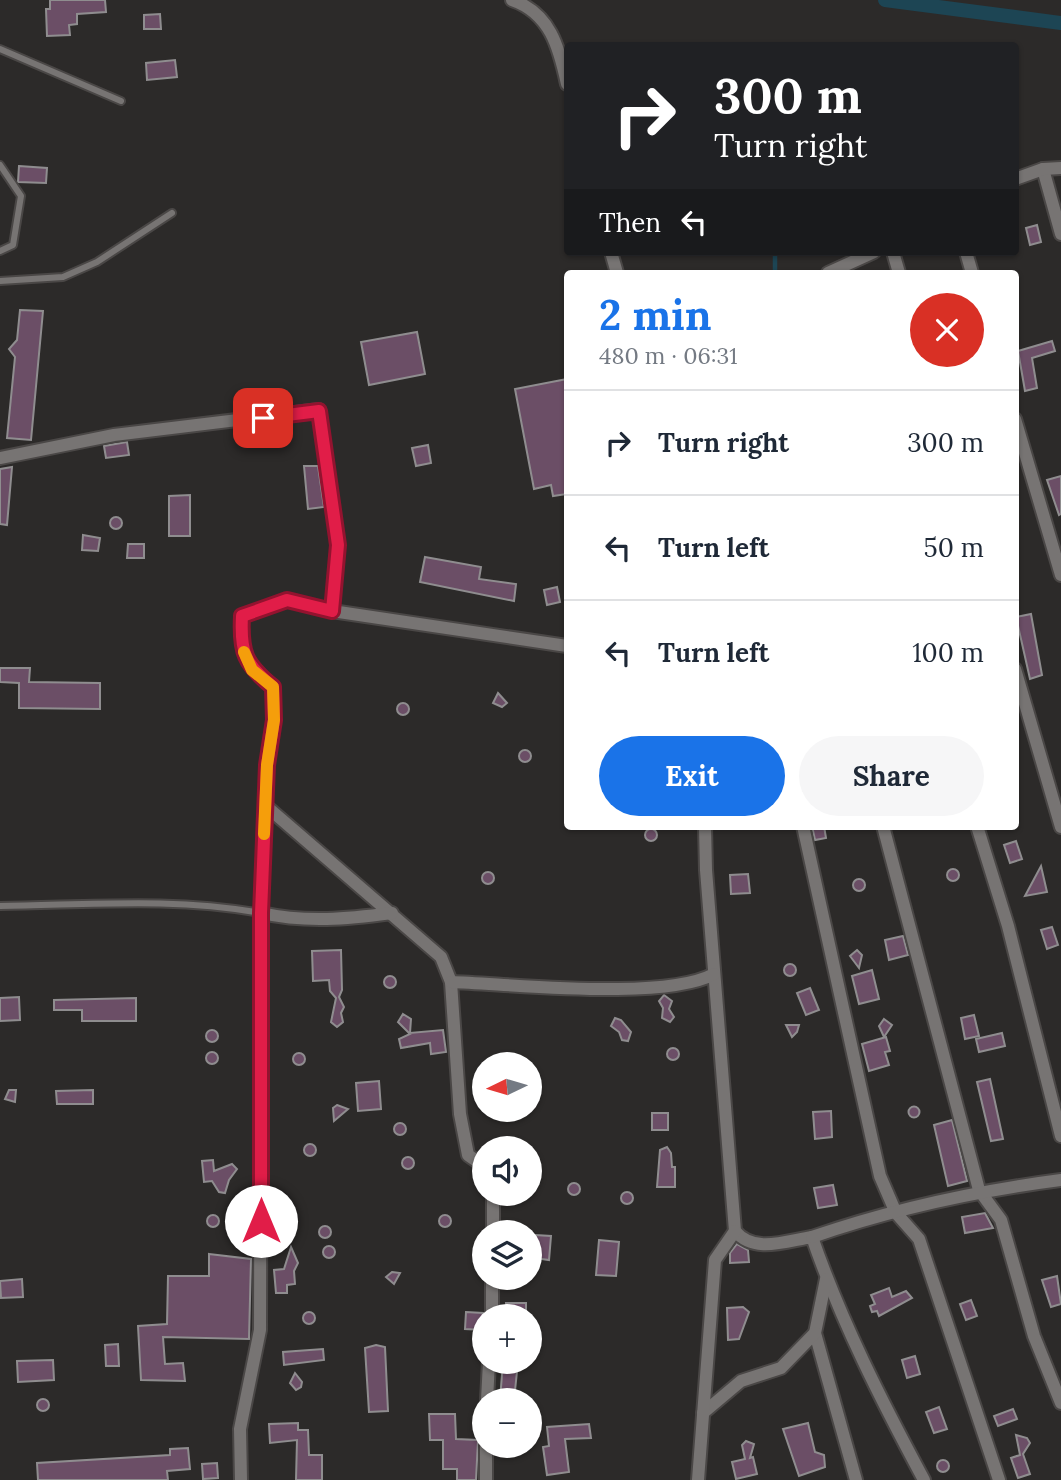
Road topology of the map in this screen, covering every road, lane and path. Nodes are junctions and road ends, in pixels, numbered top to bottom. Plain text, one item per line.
1 (512, 0) edge
2 (0, 49) edge
3 (564, 74) edge
4 (121, 101) dead end
5 (0, 165) edge
6 (1061, 168) edge
7 (1043, 169) junction
8 (1019, 178) edge
9 (172, 213) dead end
10 (1061, 234) edge
11 (0, 251) edge
12 (865, 256) edge
13 (835, 270) edge
14 (0, 281) edge
15 (1019, 433) edge
16 (0, 458) edge
17 (1061, 575) edge
18 (332, 611) junction
19 (564, 646) edge
20 (1019, 683) edge
21 (267, 765) junction
22 (1061, 827) edge
23 (705, 830) edge
24 (804, 830) edge
25 (885, 830) edge
26 (978, 830) edge
27 (0, 906) edge
28 (261, 913) junction
29 (392, 913) junction
30 (714, 974) junction
31 (451, 982) junction
32 (1061, 1136) edge
33 (472, 1158) edge
34 (1061, 1180) edge
35 (979, 1190) junction
36 (896, 1213) junction
37 (735, 1231) junction
38 (812, 1237) junction
39 (826, 1279) junction
40 (816, 1333) junction
41 (1061, 1403) edge
42 (703, 1413) junction
43 (486, 1458) edge
44 (241, 1480) edge
45 (486, 1480) edge
46 (698, 1480) edge
47 (856, 1480) edge
48 (924, 1480) edge
49 (999, 1480) edge

1 - 3 street
2 - 4 lane
5 - 11 lane
6 - 7 street
7 - 8 street
7 - 10 street
9 - 14 lane
12 - 13 street
15 - 17 street
16 - 18 street
18 - 19 street
18 - 21 street
20 - 22 street
21 - 28 street
21 - 29 street
23 - 30 street
24 - 36 street
25 - 35 street
26 - 32 street
27 - 28 lane
28 - 29 street
28 - 44 street
29 - 31 street
30 - 31 street
30 - 37 street
31 - 33 street
34 - 35 street
35 - 36 street
35 - 41 street
36 - 38 street
36 - 49 street
37 - 38 street
37 - 42 street
38 - 39 street
39 - 40 street
39 - 48 street
40 - 42 street
40 - 47 street
42 - 46 street
43 - 45 street

